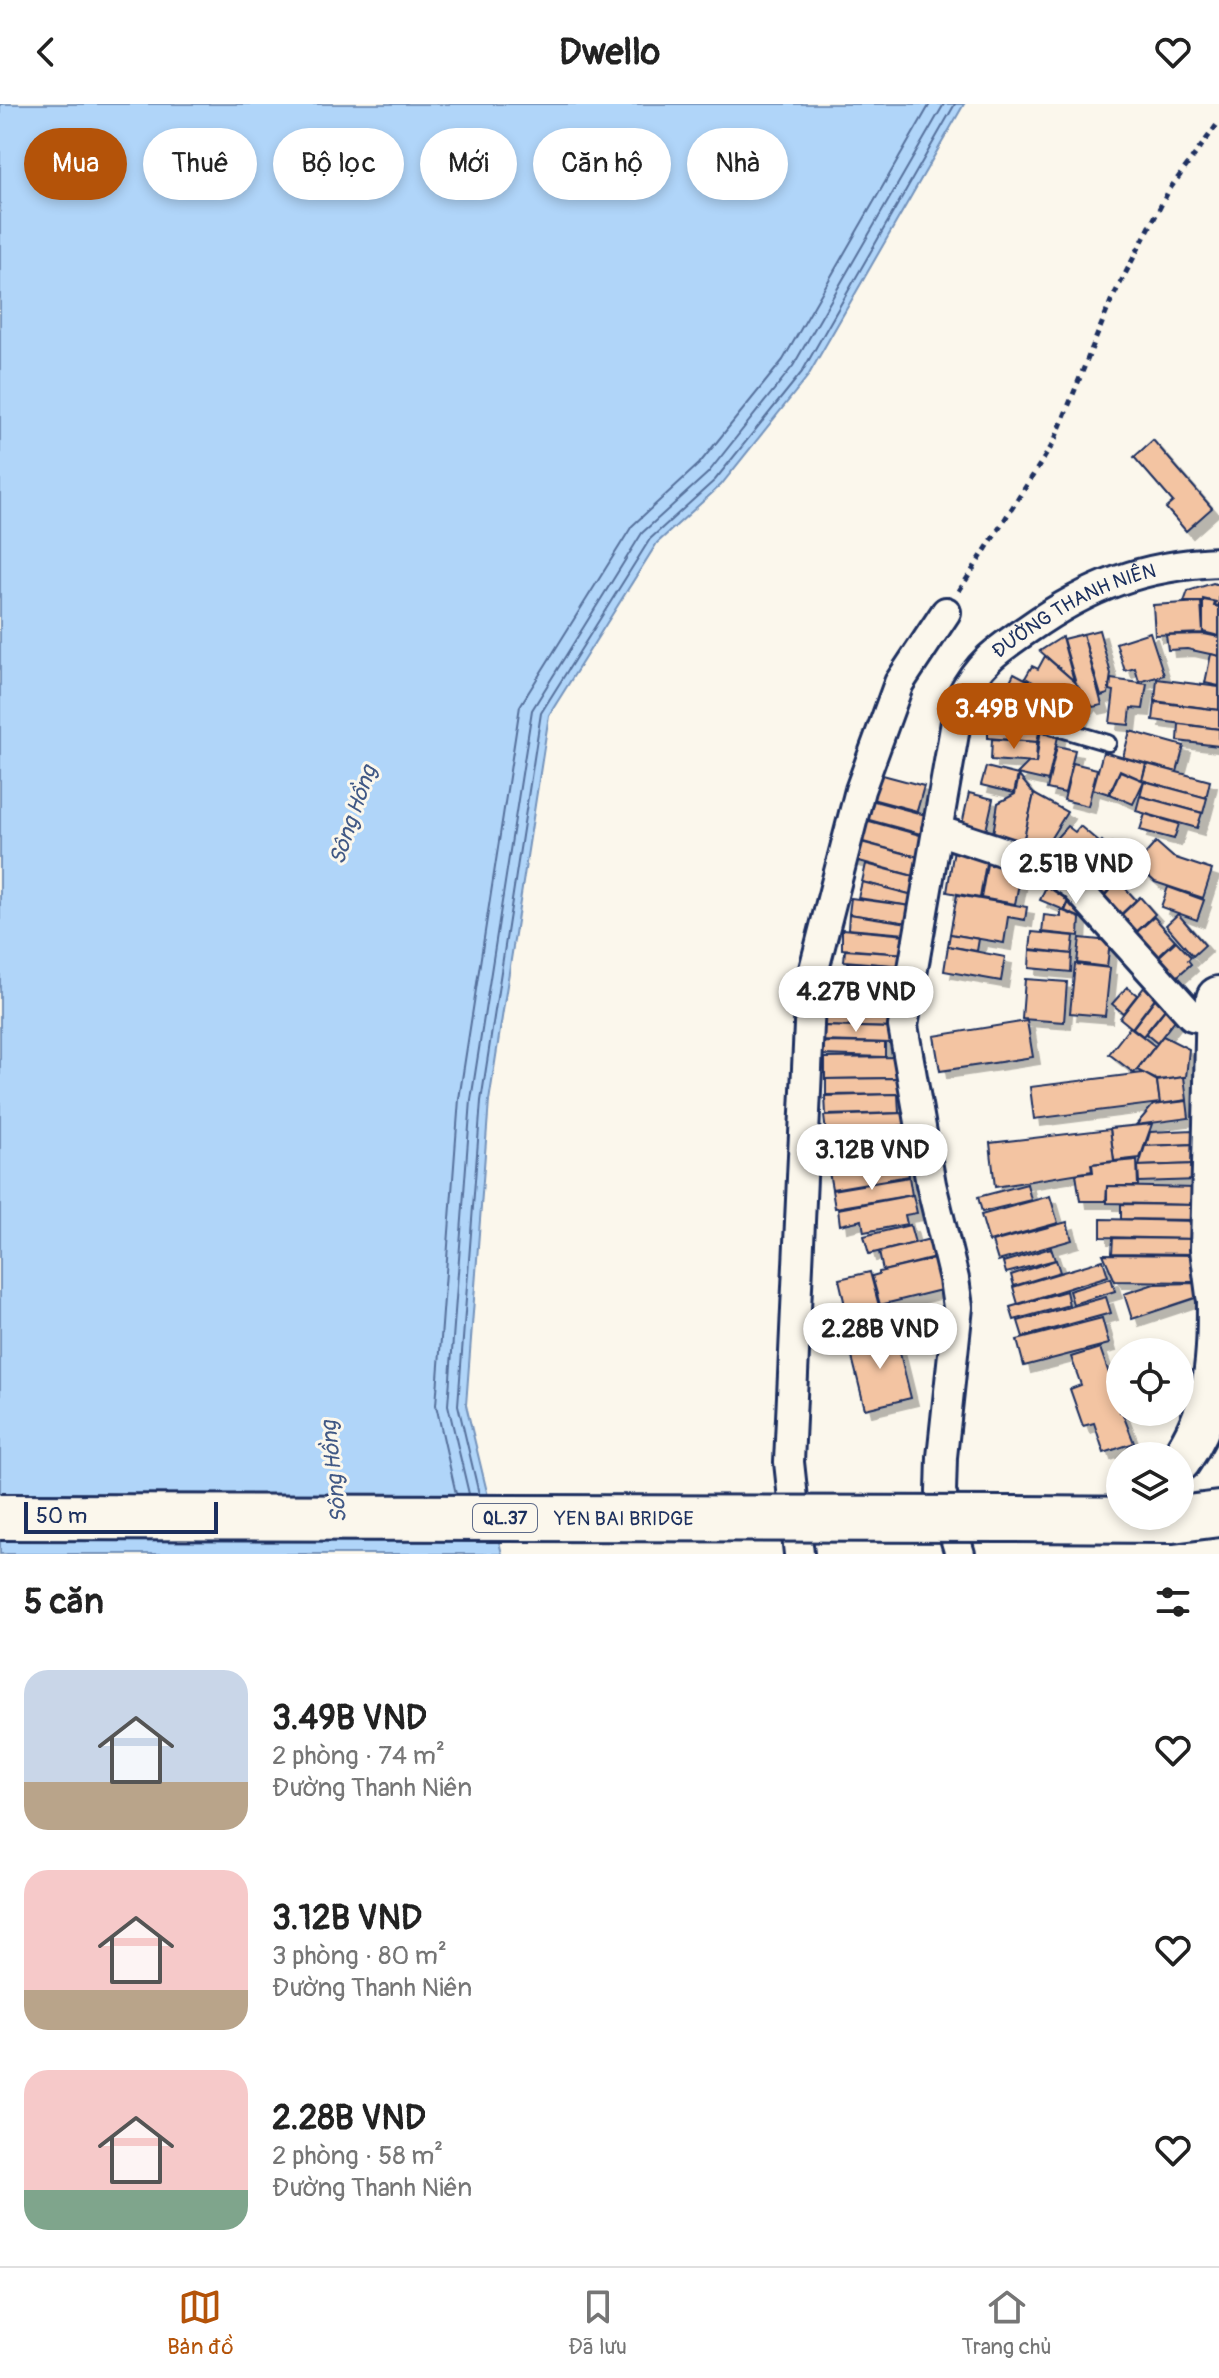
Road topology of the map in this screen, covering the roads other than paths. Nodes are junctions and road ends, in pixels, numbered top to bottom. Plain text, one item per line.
1 (1219, 562) edge
2 (946, 612) road end
3 (960, 699) junction
4 (1108, 743) dead end
5 (937, 830) junction
6 (1218, 1010) edge
7 (1216, 1250) edge
8 (1219, 1295) edge
9 (1193, 1442) edge
10 (1219, 1514) edge
11 (1106, 1515) edge
12 (0, 1517) edge
13 (1194, 1517) edge
14 (1194, 1527) edge
15 (1219, 1536) edge
16 (799, 1554) edge
17 (960, 1554) edge

1 - 3 street, ĐƯỜNG THANH NIÊN
2 - 16 street
3 - 4 lane
3 - 5 street, ĐƯỜNG THANH NIÊN
5 - 6 street
5 - 17 street, ĐƯỜNG THANH NIÊN
6 - 7 main road
7 - 8 main road
8 - 9 main road
10 - 13 main road
11 - 12 main road, YEN BAI BRIDGE / QL.37, bridge
14 - 15 main road

